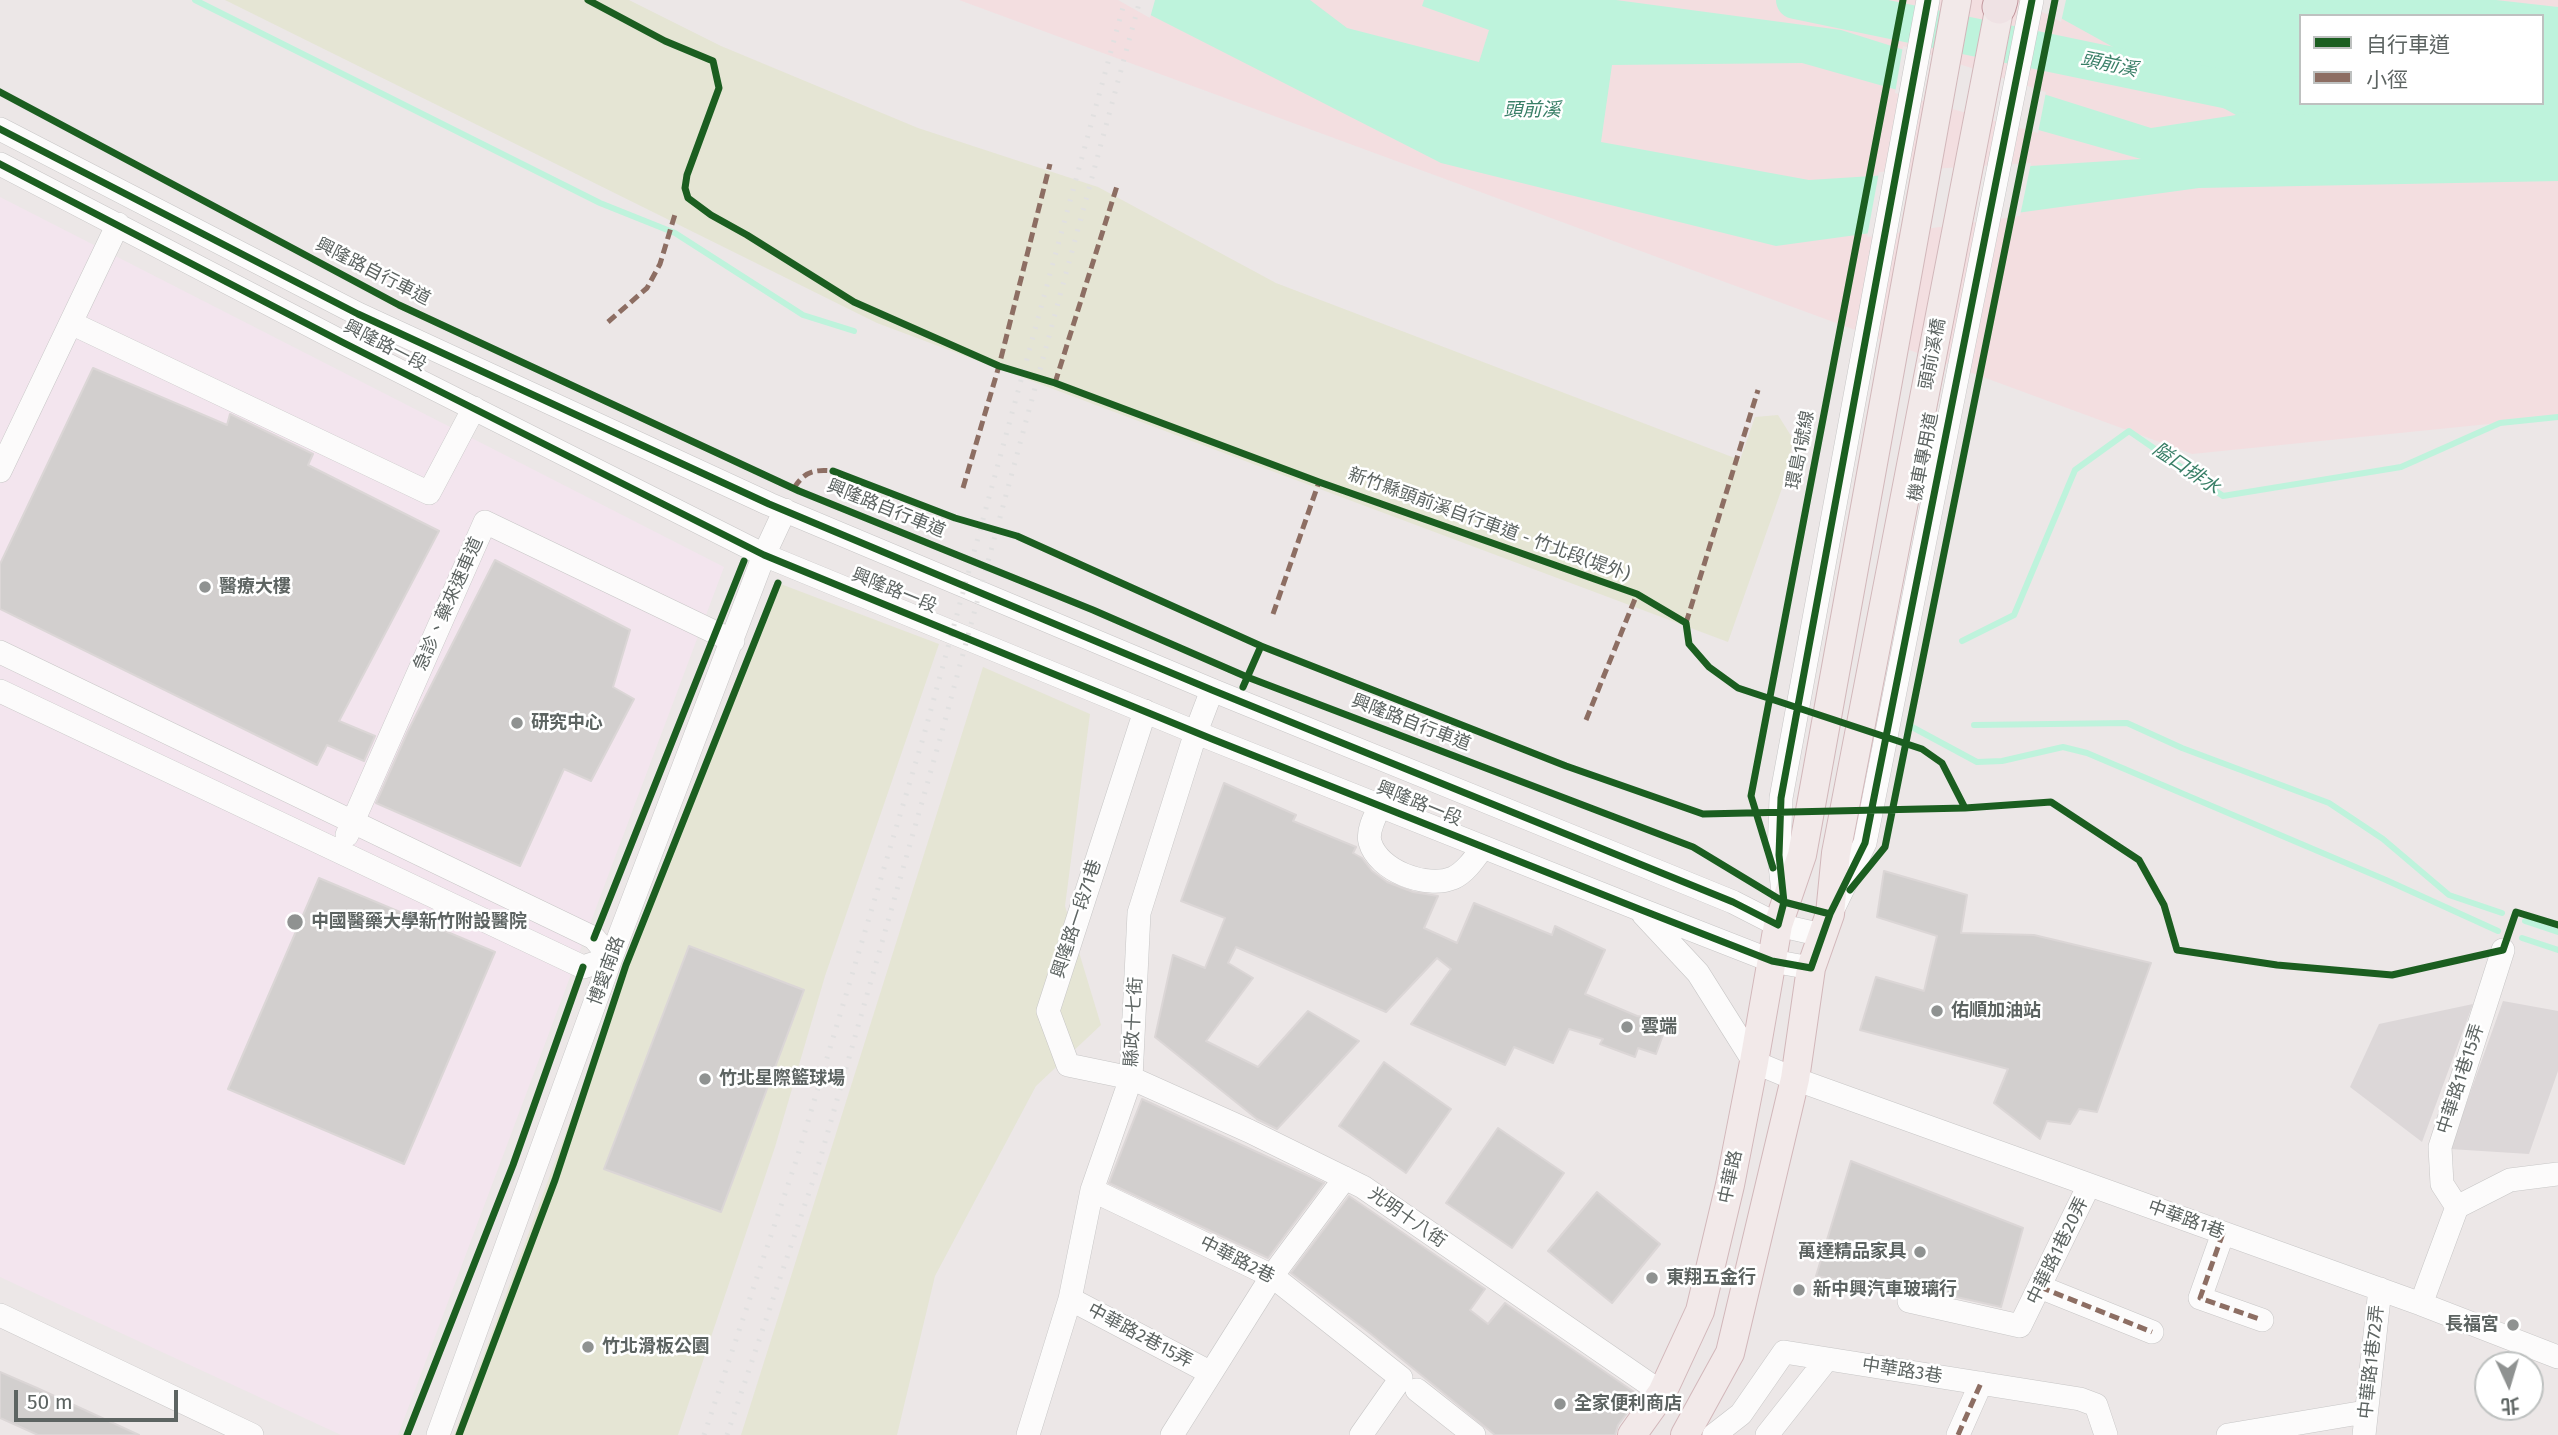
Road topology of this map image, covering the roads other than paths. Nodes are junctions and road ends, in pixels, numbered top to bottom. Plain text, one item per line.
1 (1928, 0) edge
2 (1957, 0) edge
3 (2032, 0) edge
4 (2001, 2) edge
5 (0, 129) edge
6 (0, 164) edge
7 (118, 224) junction
8 (71, 323) junction
9 (474, 408) junction
10 (0, 471) edge
11 (785, 510) junction
12 (764, 555) junction
13 (733, 641) junction
14 (0, 652) edge
15 (0, 691) edge
16 (1212, 691) junction
17 (1145, 711) junction
18 (1196, 732) junction
19 (1380, 806) junction
20 (353, 822) junction
21 (1483, 847) junction
22 (340, 852) junction
23 (1639, 909) junction
24 (1781, 913) junction
25 (1826, 925) junction
26 (2503, 950) dead end
27 (611, 958) junction
28 (1772, 961) junction
29 (1811, 968) junction
30 (1754, 1062) junction
31 (1131, 1078) junction
32 (1795, 1079) junction
33 (2558, 1174) edge
34 (1345, 1178) junction
35 (2090, 1185) junction
36 (1092, 1190) junction
37 (2457, 1207) junction
38 (2223, 1233) junction
39 (1272, 1276) junction
40 (2040, 1287) junction
41 (2380, 1289) junction
42 (1070, 1299) junction
43 (1909, 1301) dead end
44 (2421, 1304) junction
45 (0, 1315) edge
46 (2262, 1320) dead end
47 (2151, 1332) dead end
48 (2558, 1357) edge
49 (1827, 1359) junction
50 (1211, 1373) junction
51 (1981, 1383) junction
52 (1409, 1384) junction
53 (1662, 1394) junction
54 (2364, 1424) edge
55 (447, 1432) edge
56 (252, 1435) edge
57 (1028, 1435) edge
58 (1172, 1435) edge
59 (1361, 1435) edge
60 (1474, 1435) edge
61 (1632, 1435) edge
62 (1685, 1435) edge
63 (1714, 1435) edge
64 (1767, 1435) edge
65 (1958, 1435) edge
66 (2106, 1435) edge
67 (2228, 1435) edge

1 - 24 street
2 - 24 main road
3 - 25 street, 機車專用道
4 - 25 main road, 頭前溪橋
5 - 11 street, 興隆路一段
6 - 7 street, 興隆路一段
7 - 8 street
7 - 9 street, 興隆路一段
8 - 9 street
8 - 10 street
9 - 12 street, 興隆路一段
11 - 12 street, 博愛南路
11 - 16 street, 興隆路一段
12 - 13 street, 博愛南路
12 - 17 street, 興隆路一段
13 - 20 street, 急診、藥來速車道
13 - 27 street, 博愛南路
14 - 20 street
15 - 22 street
16 - 18 street, 縣政十七街
16 - 24 street, 興隆路一段
17 - 18 street, 興隆路一段
17 - 31 street, 興隆路一段71巷
18 - 19 street, 興隆路一段
18 - 31 street, 縣政十七街
19 - 21 street, 興隆路一段
19 - 21 street
20 - 22 street
20 - 27 street
21 - 23 street, 興隆路一段
22 - 27 street
23 - 28 street, 興隆路一段
23 - 30 street
24 - 25 street, 興隆路一段
24 - 28 main road, 中華路
25 - 29 main road
26 - 37 street, 中華路1巷15弄
27 - 55 street, 博愛南路
28 - 29 street, 興隆路一段
28 - 30 main road, 中華路
29 - 32 main road
30 - 32 street, 中華路1巷
30 - 53 main road, 中華路
31 - 34 street, 光明十八街
31 - 36 street, 縣政十七街
32 - 35 street, 中華路1巷
32 - 62 main road
33 - 37 street
34 - 39 street, 中華路2巷15弄
34 - 53 street, 光明十八街
35 - 38 street, 中華路1巷
35 - 40 street, 中華路1巷20弄
36 - 39 street, 中華路2巷
36 - 42 street, 縣政十七街
37 - 44 street
38 - 41 street, 中華路1巷
38 - 46 street
39 - 50 street, 中華路2巷15弄
39 - 52 street, 中華路2巷
40 - 43 street, 中華路1巷20弄
40 - 47 street
41 - 44 street, 中華路1巷
41 - 54 street, 中華路1巷72弄
42 - 50 street, 中華路2巷15弄
42 - 57 street, 縣政十七街
44 - 48 street
45 - 56 street
49 - 51 street, 中華路3巷
49 - 63 street, 中華路3巷
49 - 64 street
50 - 58 street, 中華路2巷15弄
51 - 65 street
51 - 66 street, 中華路3巷
52 - 59 street
52 - 60 street, 中華路2巷
53 - 61 main road, 中華路
54 - 67 street

